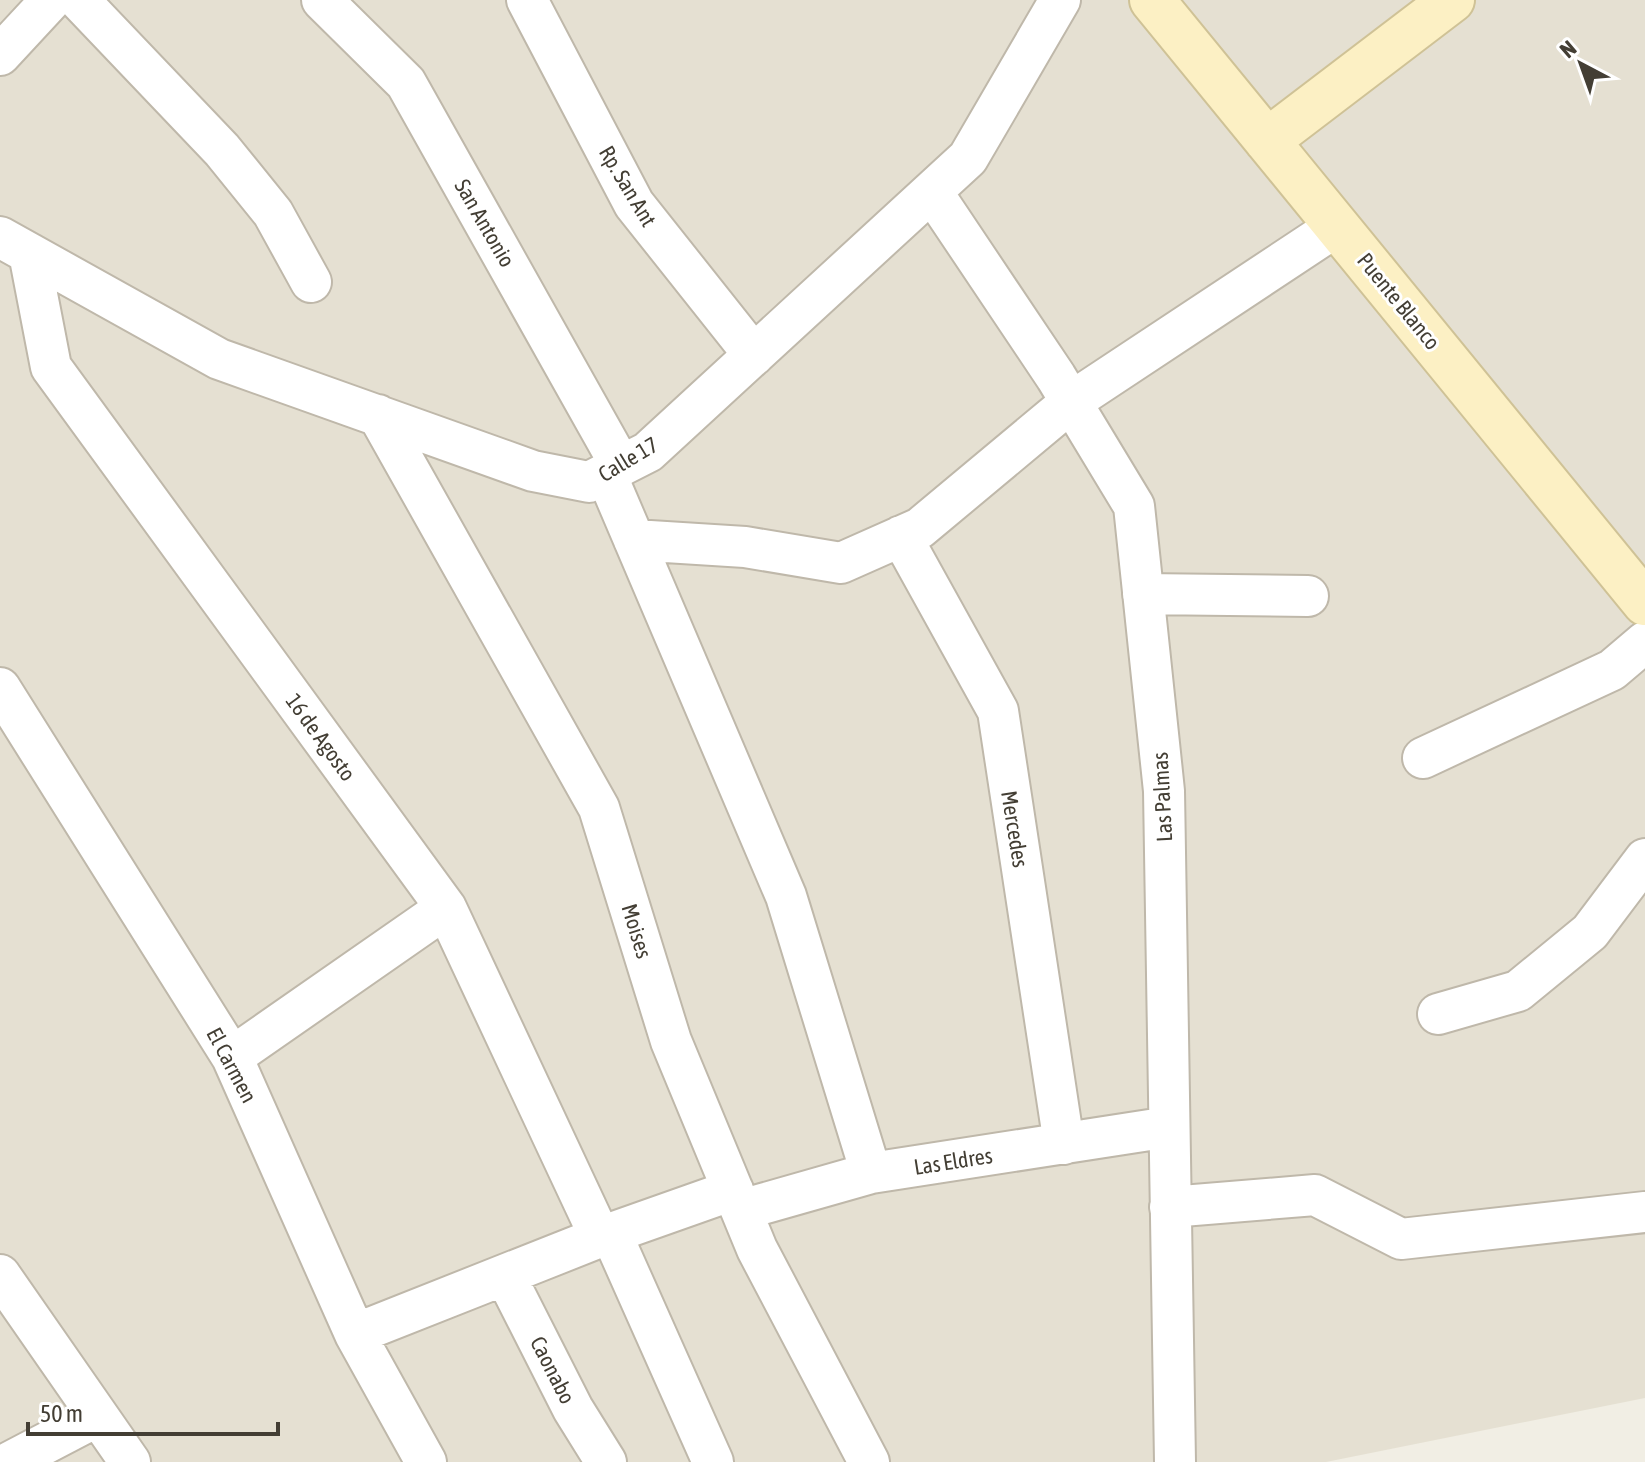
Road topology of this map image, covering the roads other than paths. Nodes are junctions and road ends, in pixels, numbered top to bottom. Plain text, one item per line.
1 (51, 0) edge
2 (79, 0) edge
3 (322, 0) edge
4 (527, 0) edge
5 (1060, 0) edge
6 (1152, 0) edge
7 (1452, 0) edge
8 (0, 55) edge
9 (1267, 141) junction
10 (932, 192) junction
11 (1337, 226) junction
12 (14, 245) edge
13 (311, 282) dead end
14 (754, 355) junction
15 (1071, 402) junction
16 (378, 415) junction
17 (614, 470) junction
18 (901, 536) junction
19 (634, 540) junction
20 (1143, 594) junction
21 (1308, 596) dead end
22 (1645, 603) edge
23 (1645, 642) edge
24 (0, 688) edge
25 (1423, 758) dead end
26 (1645, 859) edge
27 (446, 908) junction
28 (1438, 1014) dead end
29 (232, 1057) junction
30 (1169, 1127) junction
31 (1064, 1144) junction
32 (871, 1173) junction
33 (737, 1200) junction
34 (1170, 1207) junction
35 (1645, 1212) edge
36 (606, 1235) junction
37 (0, 1275) edge
38 (505, 1275) junction
39 (355, 1334) junction
40 (96, 1417) junction
41 (10, 1462) edge
42 (130, 1462) edge
43 (426, 1462) edge
44 (606, 1462) edge
45 (713, 1462) edge
46 (869, 1462) edge
47 (1175, 1462) edge

1 - 8 street
2 - 13 street
3 - 17 street, San Antonio
4 - 14 street, Rp. San Ant
5 - 10 street, Calle 17
6 - 9 street, Puente Blanco
7 - 9 street
9 - 11 street, Puente Blanco
10 - 14 street, Calle 17
10 - 15 street, Las Palmas
11 - 15 street
11 - 22 street, Puente Blanco
12 - 16 street, Calle 17
12 - 27 street, 16 de Agosto
14 - 17 street, Calle 17
15 - 18 street
15 - 20 street, Las Palmas
16 - 17 street, Calle 17
16 - 33 street, Moises
17 - 19 street, San Antonio
18 - 19 street
18 - 31 street, Mercedes
19 - 32 street, San Antonio
20 - 21 street
20 - 30 street, Las Palmas
23 - 25 street
24 - 29 street, El Carmen
26 - 28 street
27 - 29 street
27 - 36 street, 16 de Agosto
29 - 39 street, El Carmen
30 - 31 street, Las Eldres
30 - 34 street, Las Palmas
31 - 32 street, Las Eldres
32 - 33 street, Las Eldres
33 - 36 street, Las Eldres
33 - 46 street, Moises
34 - 35 street
34 - 47 street, Las Palmas
36 - 38 street, Las Eldres
36 - 45 street, 16 de Agosto
37 - 40 street
38 - 39 street, Las Eldres
38 - 44 street, Caonabo
39 - 43 street, El Carmen
40 - 41 street
40 - 42 street

